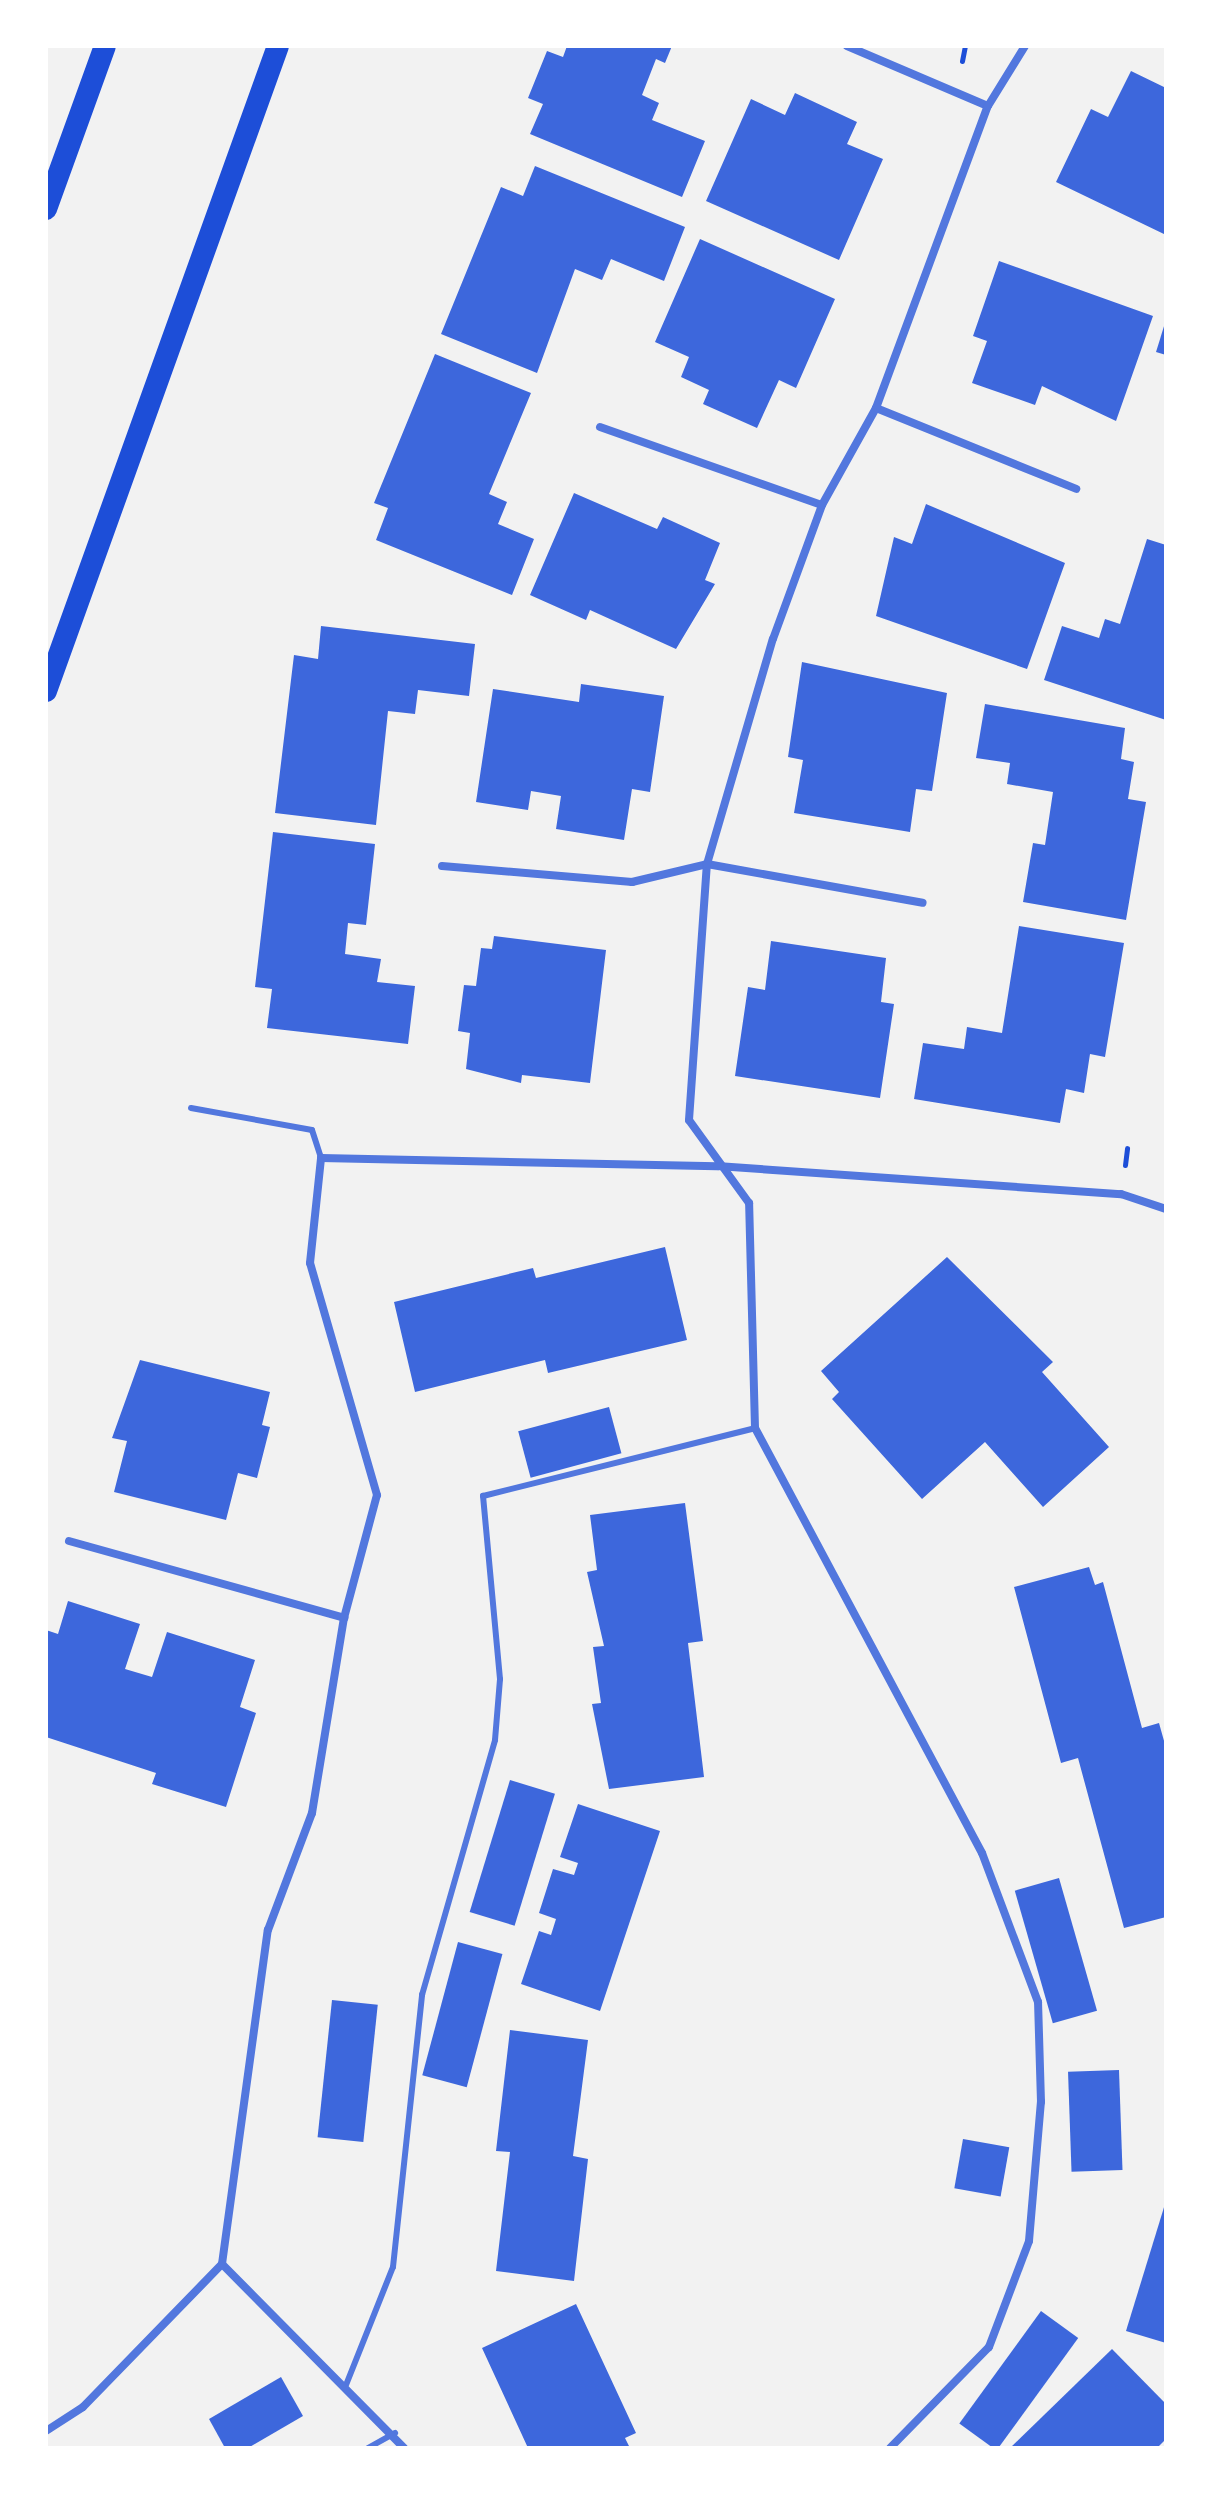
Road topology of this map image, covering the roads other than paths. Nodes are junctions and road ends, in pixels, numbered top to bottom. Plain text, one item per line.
1 (105, 46) edge
2 (278, 46) edge
3 (847, 46) edge
4 (1025, 46) edge
5 (988, 106) junction
6 (46, 209) edge
7 (876, 408) junction
8 (600, 427) dead end
9 (1076, 489) dead end
10 (822, 505) junction
11 (46, 691) edge
12 (707, 864) junction
13 (442, 866) dead end
14 (923, 903) dead end
15 (191, 1108) dead end
16 (321, 1158) junction
17 (717, 1166) junction
18 (1166, 1209) edge
19 (755, 1428) junction
20 (69, 1541) dead end
21 (344, 1618) junction
22 (222, 2264) junction
23 (346, 2385) junction
24 (46, 2431) edge
25 (395, 2433) junction
26 (368, 2448) edge
27 (404, 2448) edge
28 (890, 2448) edge

1 - 6 highway
2 - 11 highway
3 - 5 street
4 - 5 street
5 - 7 street
7 - 9 street
7 - 10 street
8 - 10 street
10 - 12 street
12 - 13 street
12 - 14 street
12 - 17 street
15 - 16 lane
16 - 17 street
16 - 21 street
17 - 18 street
17 - 19 street
19 - 23 lane
19 - 28 street
20 - 21 street
21 - 22 street
22 - 23 street
22 - 24 street
23 - 25 street
25 - 26 lane
25 - 27 street

